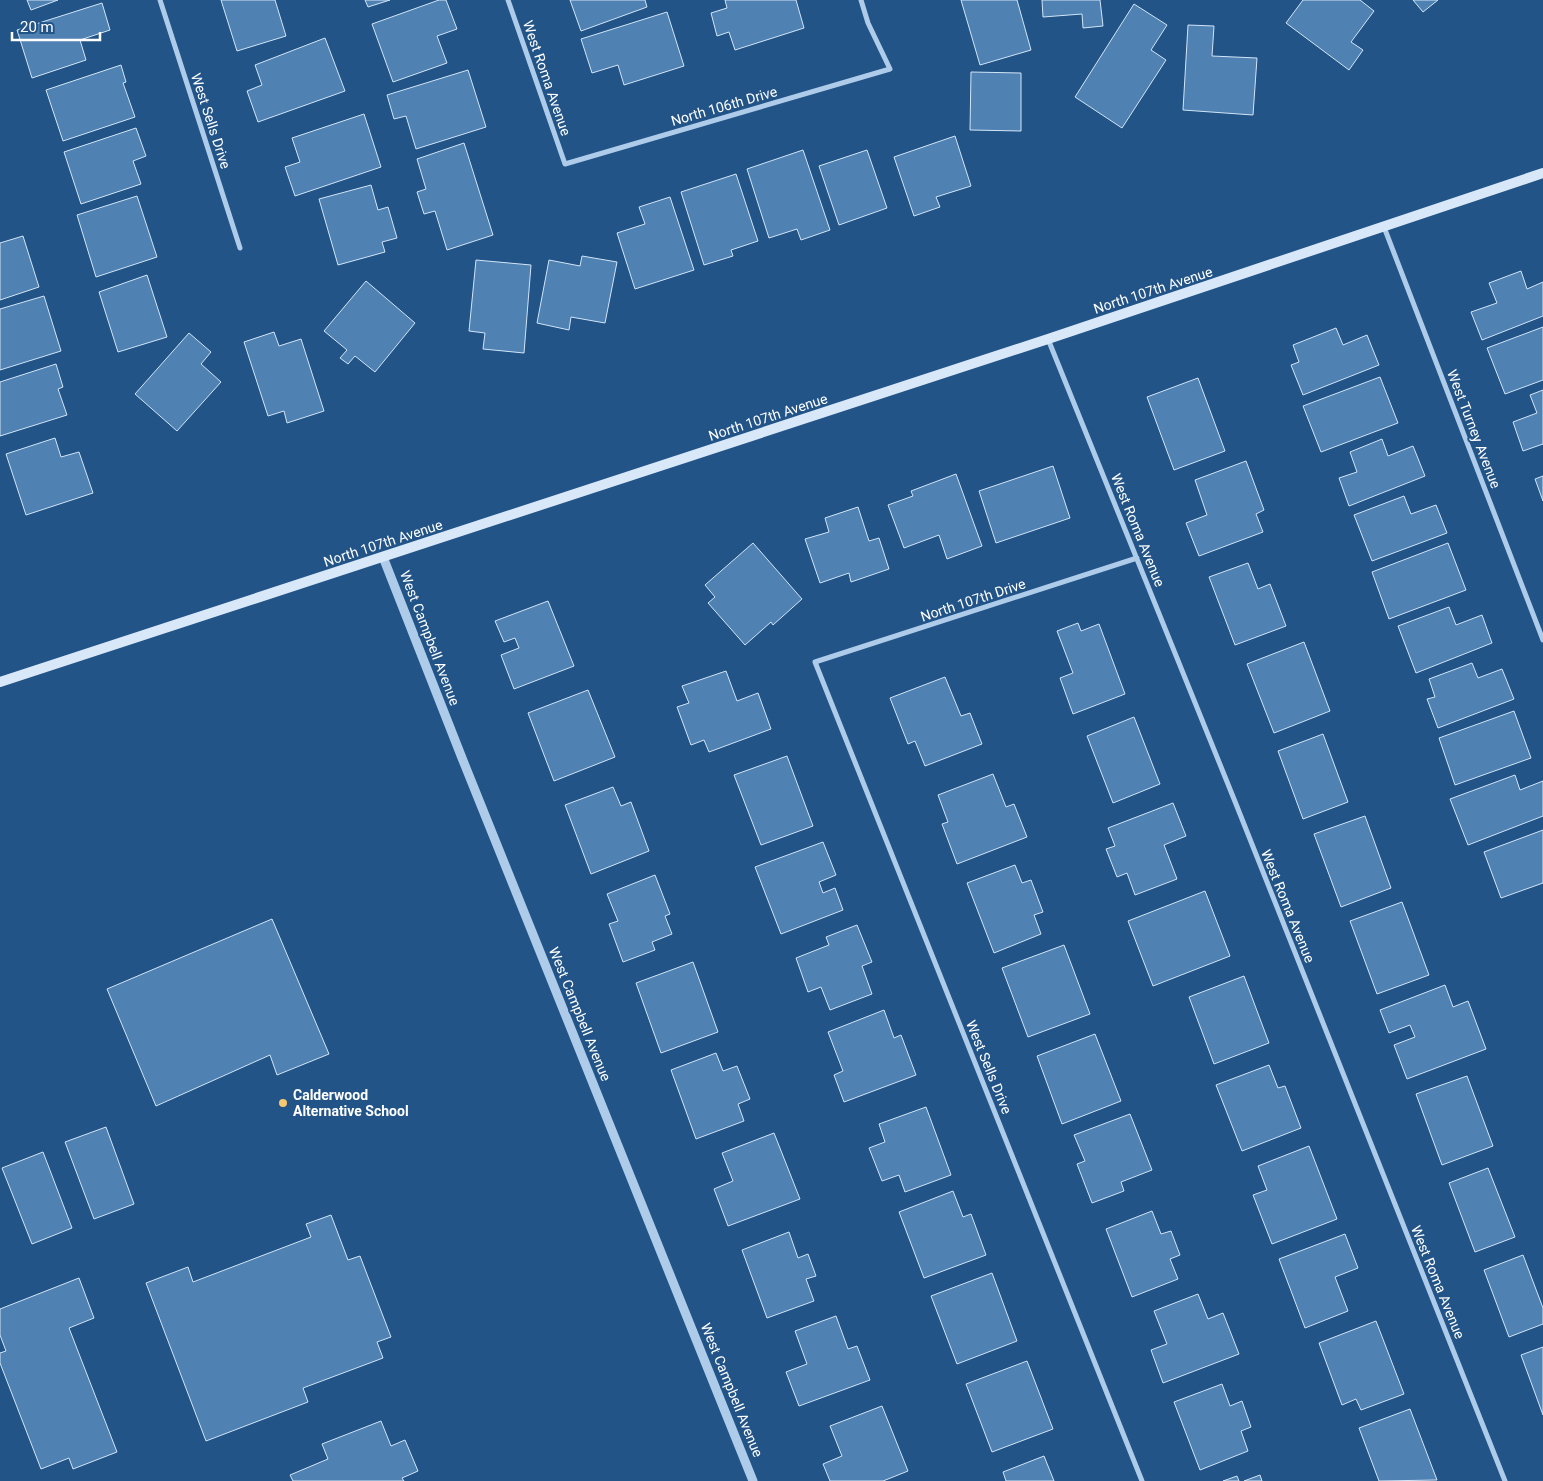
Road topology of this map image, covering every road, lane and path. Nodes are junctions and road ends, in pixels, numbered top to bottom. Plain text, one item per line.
1 (160, 0) edge
2 (508, 0) edge
3 (861, 0) edge
4 (565, 164) joint
5 (1543, 173) edge
6 (1384, 227) junction
7 (240, 248) dead end
8 (1048, 339) junction
9 (383, 557) junction
10 (1137, 558) junction
11 (1543, 640) edge
12 (815, 662) joint
13 (0, 682) edge
14 (753, 1481) edge
15 (1142, 1481) edge
16 (1505, 1481) edge

1 - 7 street, West Sells Drive
2 - 4 street, West Roma Avenue
3 - 4 street, North 106th Drive
5 - 6 main road, North 107th Avenue
6 - 8 main road, North 107th Avenue
6 - 11 street, West Turney Avenue
8 - 9 main road, North 107th Avenue
8 - 10 street, West Roma Avenue
9 - 13 main road, North 107th Avenue
9 - 14 street, West Campbell Avenue
10 - 12 street, North 107th Drive
10 - 16 street, West Roma Avenue
12 - 15 street, West Sells Drive

